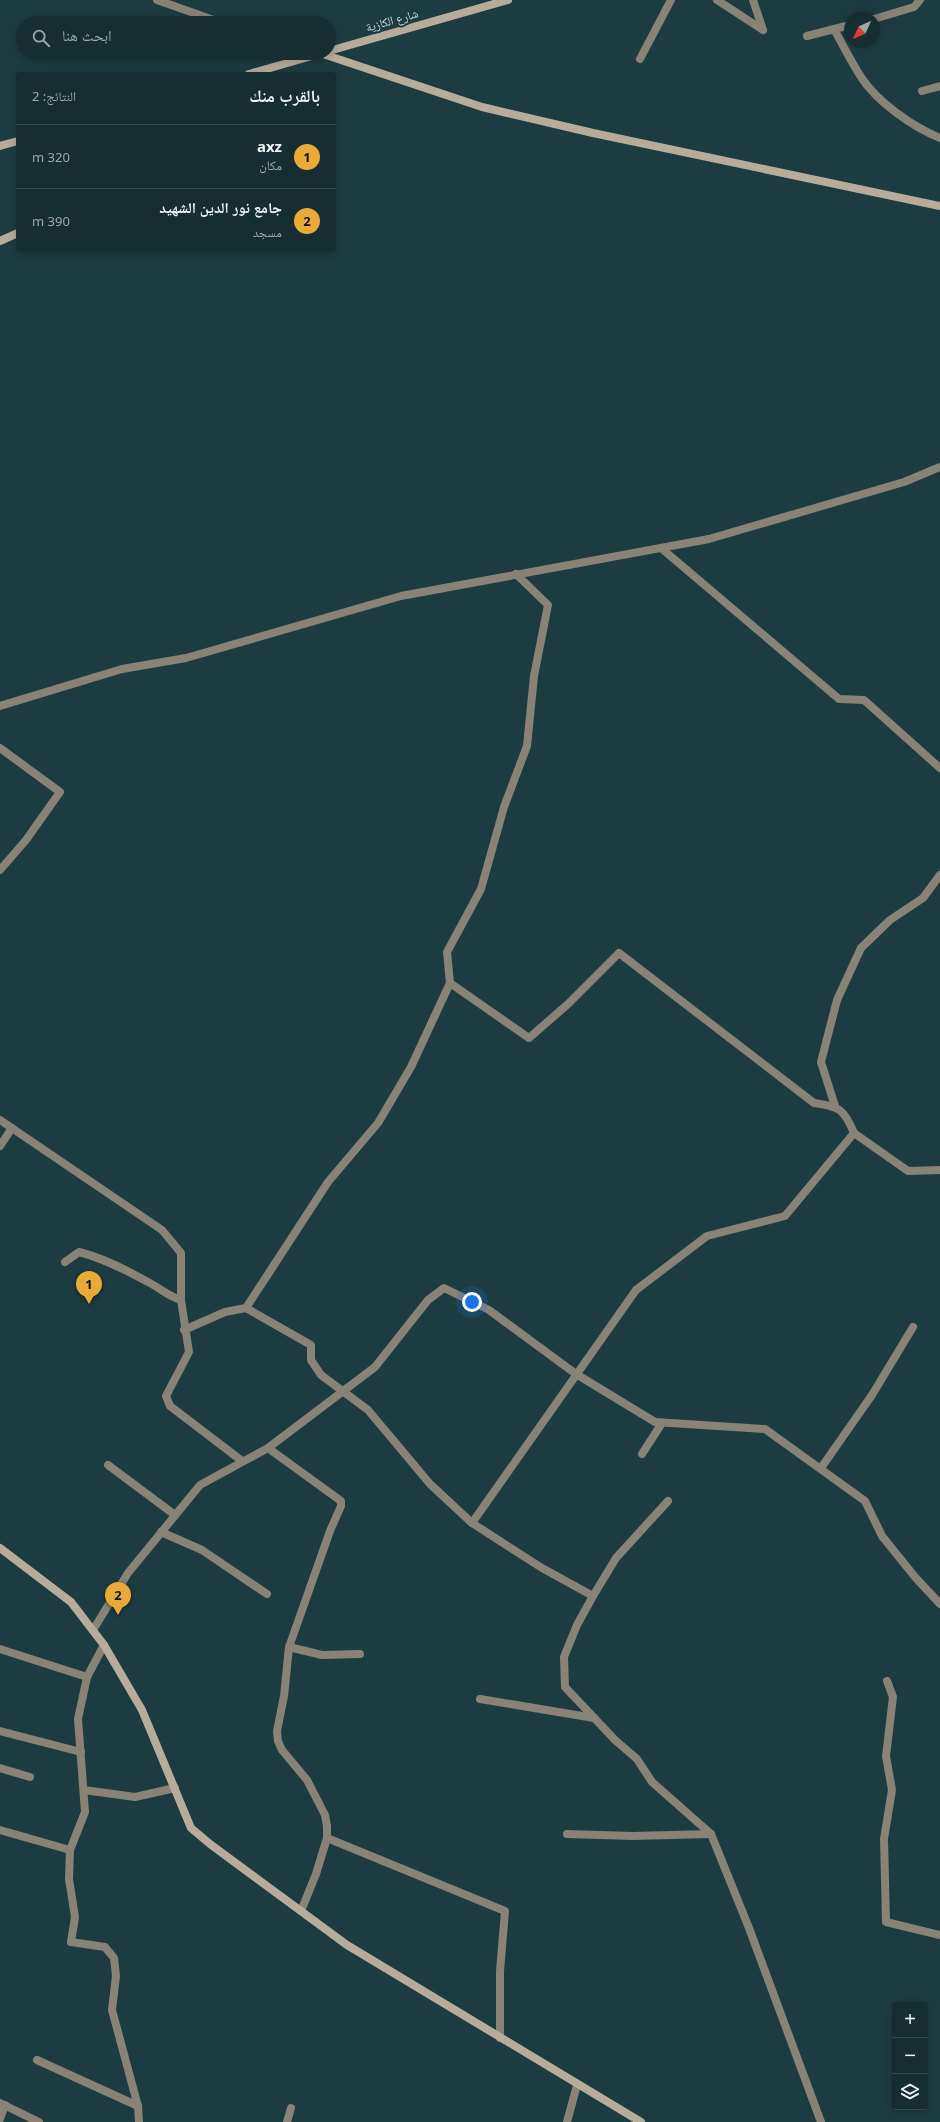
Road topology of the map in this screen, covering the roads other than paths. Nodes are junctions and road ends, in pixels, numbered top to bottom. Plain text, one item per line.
1 (157, 0) edge
2 (508, 0) edge
3 (671, 0) edge
4 (717, 0) edge
5 (753, 0) edge
6 (920, 0) edge
7 (202, 16) edge
8 (880, 17) edge
9 (844, 26) edge
10 (834, 29) junction
11 (807, 36) dead end
12 (336, 49) edge
13 (336, 58) edge
14 (640, 59) dead end
15 (296, 60) edge
16 (256, 72) edge
17 (940, 86) edge
18 (922, 92) dead end
19 (940, 138) edge
20 (16, 142) edge
21 (0, 146) edge
22 (940, 206) edge
23 (16, 234) edge
24 (0, 241) edge
25 (940, 467) edge
26 (661, 548) junction
27 (516, 574) junction
28 (0, 706) edge
29 (0, 748) edge
30 (940, 768) edge
31 (0, 870) edge
32 (940, 875) edge
33 (450, 983) junction
34 (835, 1106) junction
35 (0, 1120) edge
36 (12, 1128) junction
37 (854, 1133) junction
38 (0, 1146) edge
39 (940, 1170) edge
40 (65, 1262) dead end
41 (181, 1300) junction
42 (246, 1308) junction
43 (913, 1327) dead end
44 (184, 1330) junction
45 (576, 1374) junction
46 (342, 1390) junction
47 (662, 1423) junction
48 (268, 1448) junction
49 (642, 1454) dead end
50 (242, 1461) junction
51 (108, 1465) dead end
52 (821, 1468) junction
53 (668, 1501) dead end
54 (175, 1515) junction
55 (472, 1523) junction
56 (161, 1532) junction
57 (0, 1548) edge
58 (267, 1594) dead end
59 (593, 1596) junction
60 (940, 1604) edge
61 (93, 1630) junction
62 (104, 1645) junction
63 (289, 1647) junction
64 (0, 1649) edge
65 (360, 1654) dead end
66 (87, 1677) junction
67 (887, 1681) dead end
68 (480, 1699) dead end
69 (594, 1718) junction
70 (0, 1731) edge
71 (81, 1752) junction
72 (0, 1768) edge
73 (30, 1777) dead end
74 (175, 1788) junction
75 (84, 1790) junction
76 (0, 1830) edge
77 (567, 1834) dead end
78 (711, 1834) junction
79 (327, 1838) junction
80 (70, 1850) junction
81 (301, 1911) junction
82 (940, 1935) edge
83 (500, 2038) junction
84 (37, 2060) dead end
85 (577, 2085) junction
86 (2, 2104) edge
87 (138, 2106) junction
88 (290, 2108) dead end
89 (0, 2119) edge
90 (39, 2122) edge
91 (139, 2122) edge
92 (287, 2122) edge
93 (567, 2122) edge
94 (641, 2122) edge
95 (821, 2122) edge

1 - 7 street
2 - 12 street, شارع الكازية
3 - 14 street
4 - 5 street
6 - 8 street
9 - 10 street
10 - 11 street
10 - 19 street
13 - 22 street
15 - 16 street
17 - 18 street
20 - 21 street
23 - 24 street
25 - 26 street
26 - 27 street
26 - 30 street
27 - 28 street
27 - 33 street
29 - 31 street
32 - 34 street
33 - 34 street
33 - 42 street
34 - 37 street
35 - 36 street
36 - 38 street
36 - 41 street
37 - 39 street
37 - 45 street
40 - 41 street
41 - 44 street
42 - 44 street
42 - 46 street
43 - 52 street
44 - 50 street
45 - 46 street
45 - 47 street
45 - 55 street
46 - 48 street
46 - 55 street
47 - 49 street
47 - 52 street
48 - 50 street
48 - 63 street
50 - 54 street
51 - 54 street
52 - 60 street
53 - 59 street
54 - 56 street
55 - 59 street
56 - 58 street
56 - 61 street
57 - 61 street
59 - 69 street
61 - 62 street
62 - 66 street
62 - 74 street
63 - 65 street
63 - 79 street
64 - 66 street
66 - 71 street
67 - 82 street
68 - 69 street
69 - 78 street
70 - 71 street
71 - 75 street
72 - 73 street
74 - 75 street
74 - 81 street
75 - 80 street
76 - 80 street
77 - 78 street
78 - 95 street
79 - 81 street
79 - 83 street
80 - 87 street
81 - 83 street
83 - 85 street
84 - 87 street
85 - 93 street
85 - 94 street
86 - 89 street
86 - 90 street
87 - 91 street
88 - 92 street

